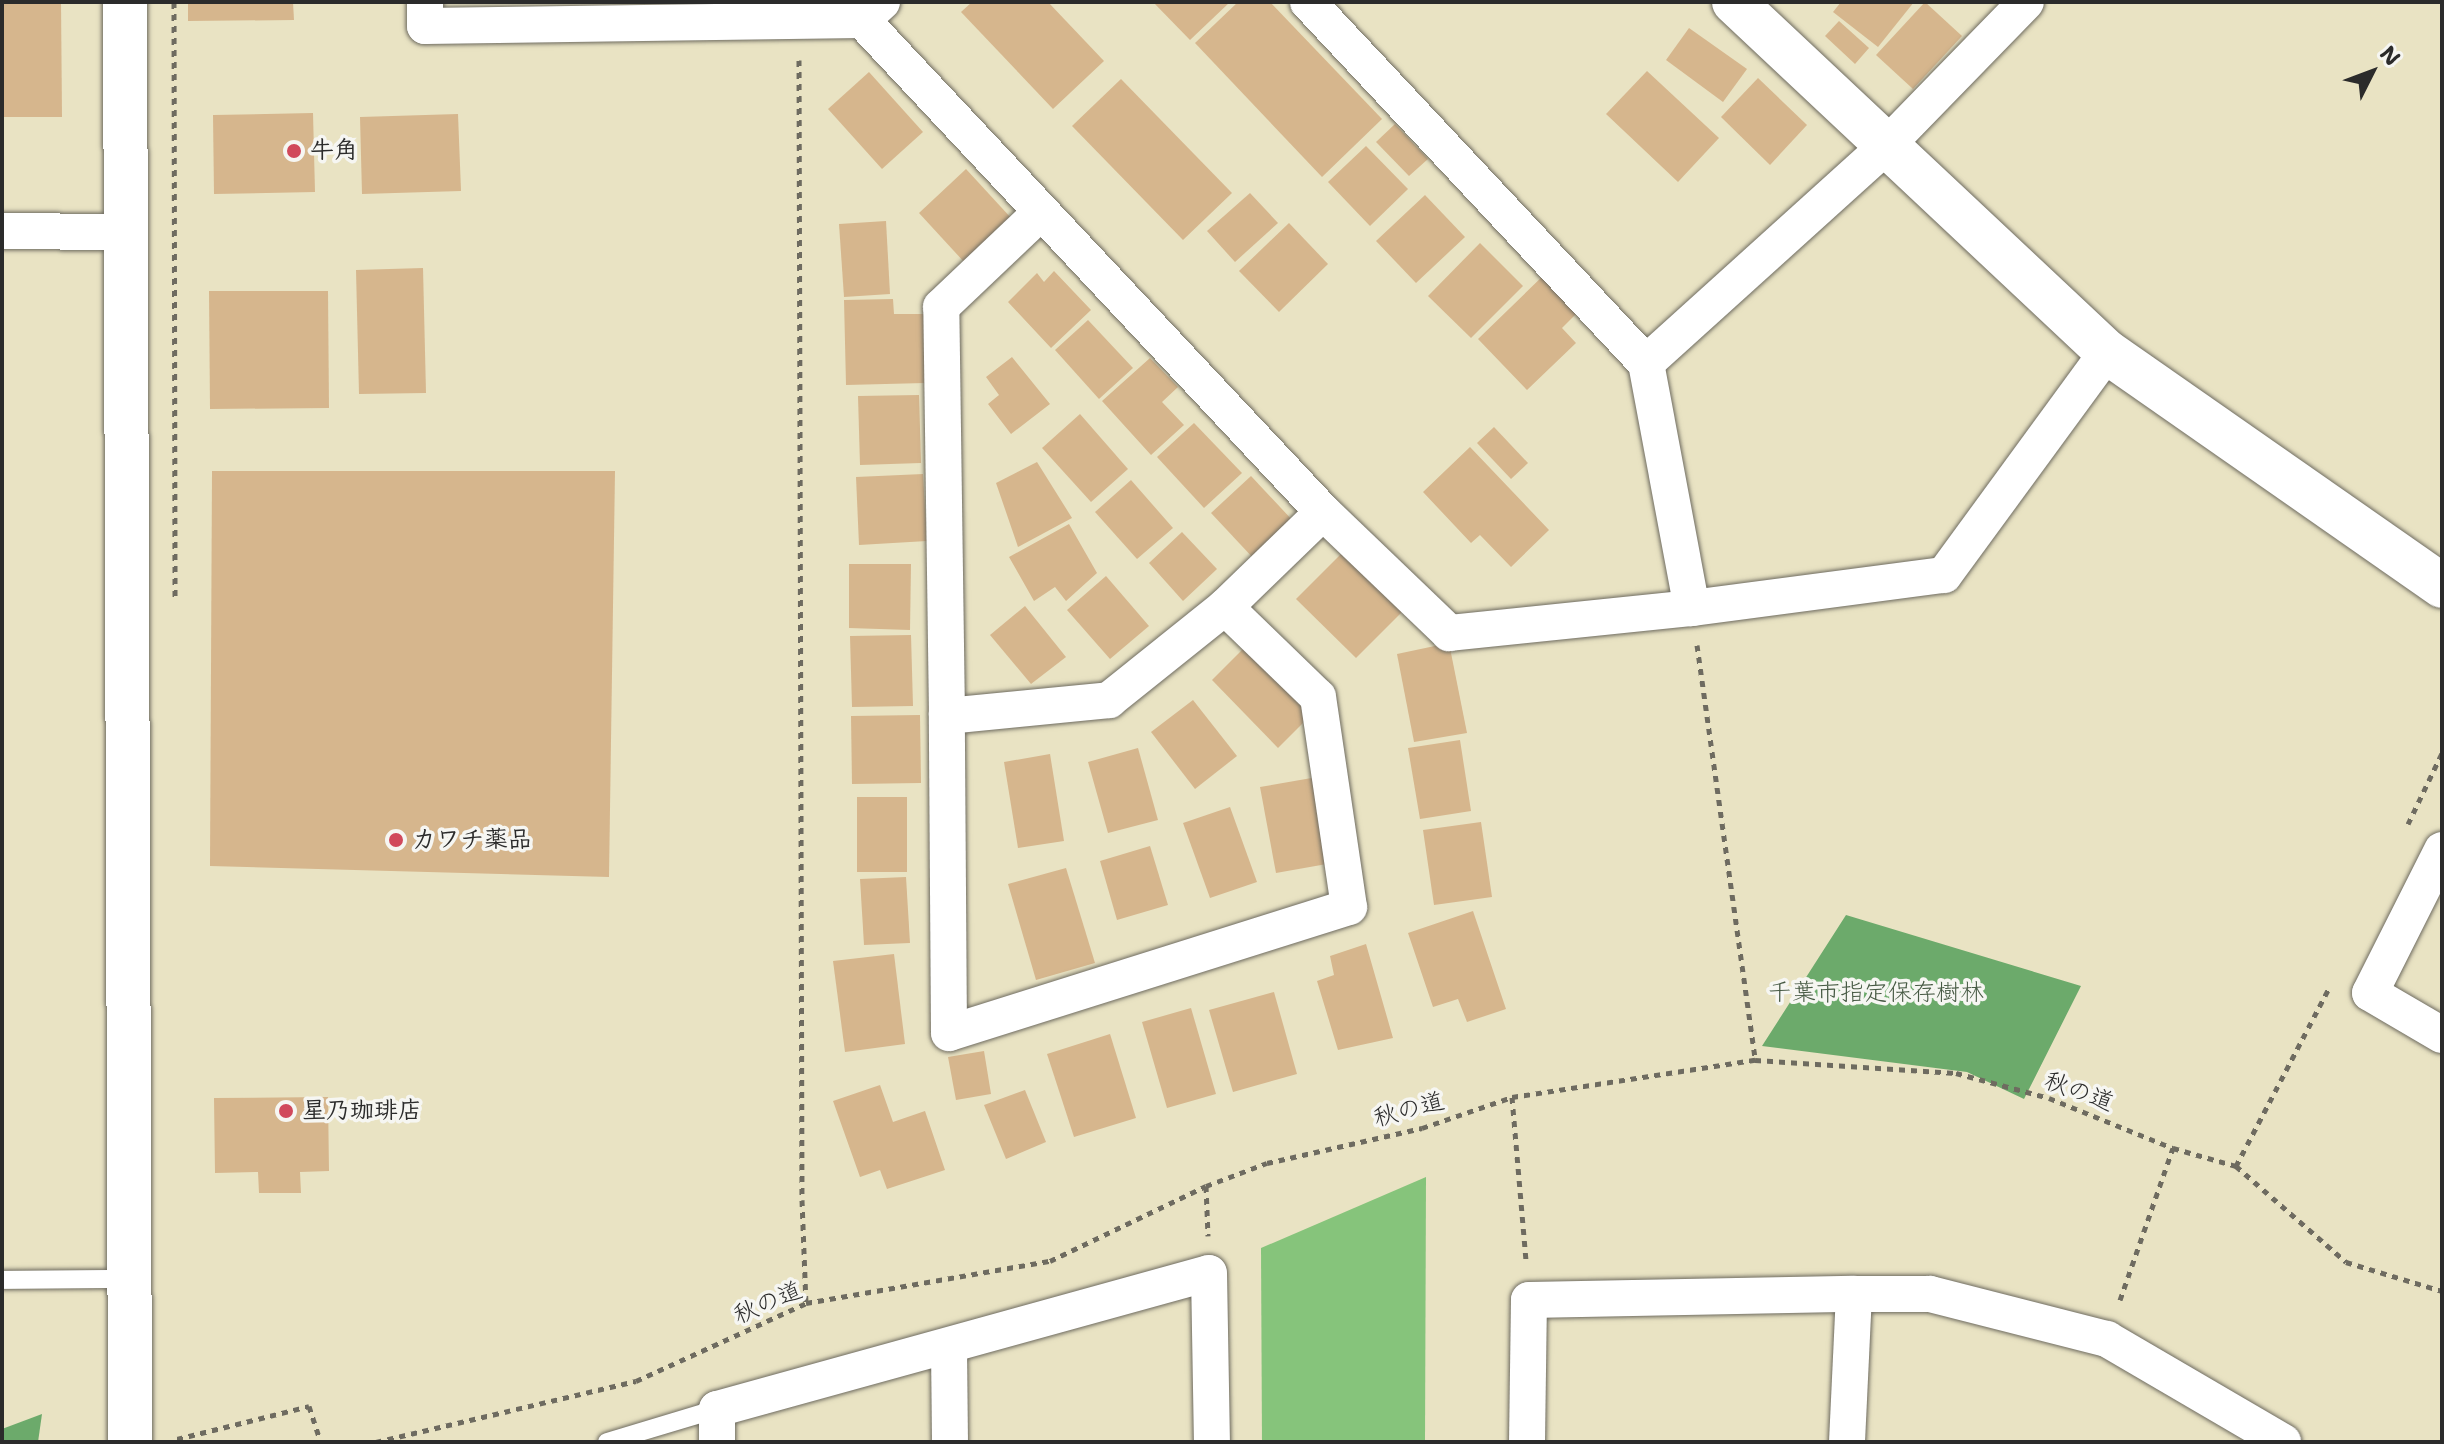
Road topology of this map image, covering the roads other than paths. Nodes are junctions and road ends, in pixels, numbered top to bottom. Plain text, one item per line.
1 (125, 2) edge
2 (425, 2) edge
3 (1308, 2) edge
4 (1734, 2) edge
5 (2026, 2) edge
6 (872, 11) edge
7 (1885, 147) junction
8 (1040, 213) junction
9 (2, 231) edge
10 (126, 232) junction
11 (2107, 352) junction
12 (1646, 363) junction
13 (1323, 512) junction
14 (2442, 586) edge
15 (1225, 607) junction
16 (1692, 608) junction
17 (947, 716) junction
18 (2442, 850) edge
19 (2442, 1035) edge
20 (128, 1279) junction
21 (2, 1280) edge
22 (1854, 1294) junction
23 (949, 1348) junction
24 (717, 1426) edge
25 (130, 1442) edge
26 (607, 1442) edge
27 (950, 1442) edge
28 (1212, 1442) edge
29 (1527, 1442) edge
30 (1847, 1442) edge
31 (2283, 1442) edge

1 - 10 street
2 - 6 street
3 - 12 street
4 - 7 street
5 - 7 street
6 - 8 street
7 - 11 street
7 - 12 street
8 - 13 street
8 - 17 street
9 - 10 street
10 - 20 street
11 - 14 street
11 - 16 street
12 - 16 street
13 - 15 street
13 - 16 street
15 - 17 street
15 - 17 street
18 - 19 street
20 - 21 lane
20 - 25 street
22 - 29 street
22 - 30 street
22 - 31 street
23 - 24 street
23 - 27 street
23 - 28 street
24 - 26 lane

